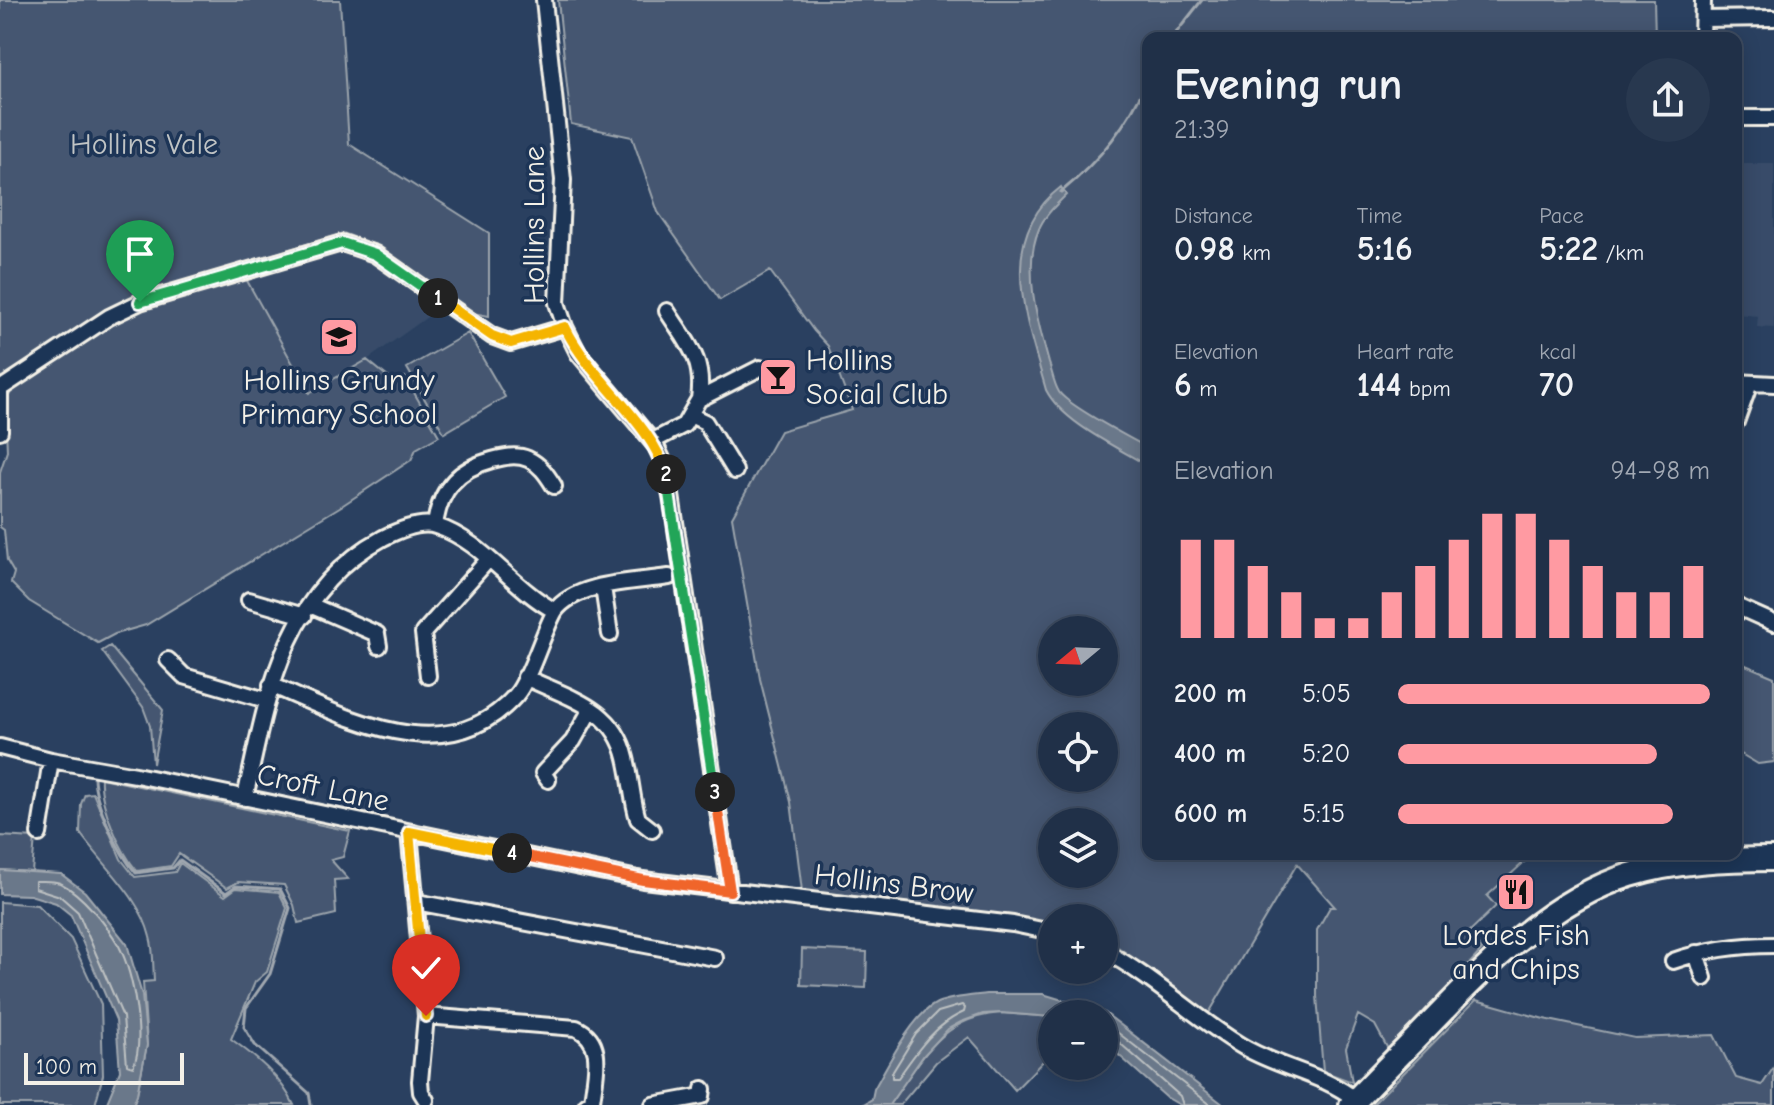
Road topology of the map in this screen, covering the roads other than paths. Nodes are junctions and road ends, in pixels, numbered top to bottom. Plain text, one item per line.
1 (544, 0) edge
2 (1703, 0) edge
3 (1774, 18) edge
4 (1703, 19) junction
5 (1702, 32) edge
6 (1742, 118) edge
7 (1774, 118) edge
8 (667, 311) dead end
9 (565, 327) junction
10 (760, 368) dead end
11 (1743, 382) edge
12 (1774, 384) edge
13 (0, 388) edge
14 (699, 399) junction
15 (690, 415) junction
16 (0, 431) edge
17 (653, 441) junction
18 (735, 471) dead end
19 (554, 486) dead end
20 (435, 526) junction
21 (488, 560) junction
22 (669, 577) dead end
23 (603, 587) junction
24 (249, 600) dead end
25 (1742, 609) edge
26 (307, 611) junction
27 (555, 611) junction
28 (1774, 623) edge
29 (610, 634) dead end
30 (379, 646) dead end
31 (168, 660) dead end
32 (428, 676) dead end
33 (525, 677) junction
34 (269, 693) junction
35 (591, 709) junction
36 (0, 747) edge
37 (51, 760) junction
38 (527, 773) dead end
39 (245, 798) junction
40 (652, 830) dead end
41 (409, 832) junction
42 (39, 834) dead end
43 (1774, 859) edge
44 (730, 891) junction
45 (416, 902) junction
46 (1038, 929) edge
47 (1774, 945) edge
48 (1696, 953) junction
49 (715, 958) dead end
50 (1118, 961) edge
51 (1673, 961) dead end
52 (1704, 978) dead end
53 (426, 1016) junction
54 (703, 1089) dead end
55 (426, 1103) edge
56 (1353, 1103) edge
57 (592, 1104) edge
58 (653, 1105) edge

1 - 9 street, Hollins Lane
2 - 4 street
3 - 4 street
4 - 5 street
6 - 7 street
8 - 14 street
9 - 13 street
9 - 17 street, Hollins Lane
10 - 14 street
11 - 12 street
13 - 16 street
14 - 15 street
15 - 17 street
15 - 18 street
17 - 44 street, Hollins Lane
19 - 20 street
20 - 21 street
20 - 26 street
21 - 27 street
21 - 32 street
22 - 23 street
23 - 27 street
23 - 29 street
24 - 26 street
25 - 28 street
26 - 30 street
26 - 34 street
27 - 33 street
31 - 34 street
33 - 34 street
33 - 35 street
34 - 39 street
35 - 38 street
35 - 40 street
36 - 37 street, Croft Lane
37 - 39 street, Croft Lane
37 - 42 street
39 - 41 street, Croft Lane
41 - 44 street, Croft Lane
41 - 45 street
43 - 56 highway
44 - 46 street, Hollins Brow
45 - 49 street
45 - 53 street
47 - 48 street
48 - 51 street
48 - 52 street
50 - 56 street
53 - 55 street
53 - 57 street
54 - 58 street

